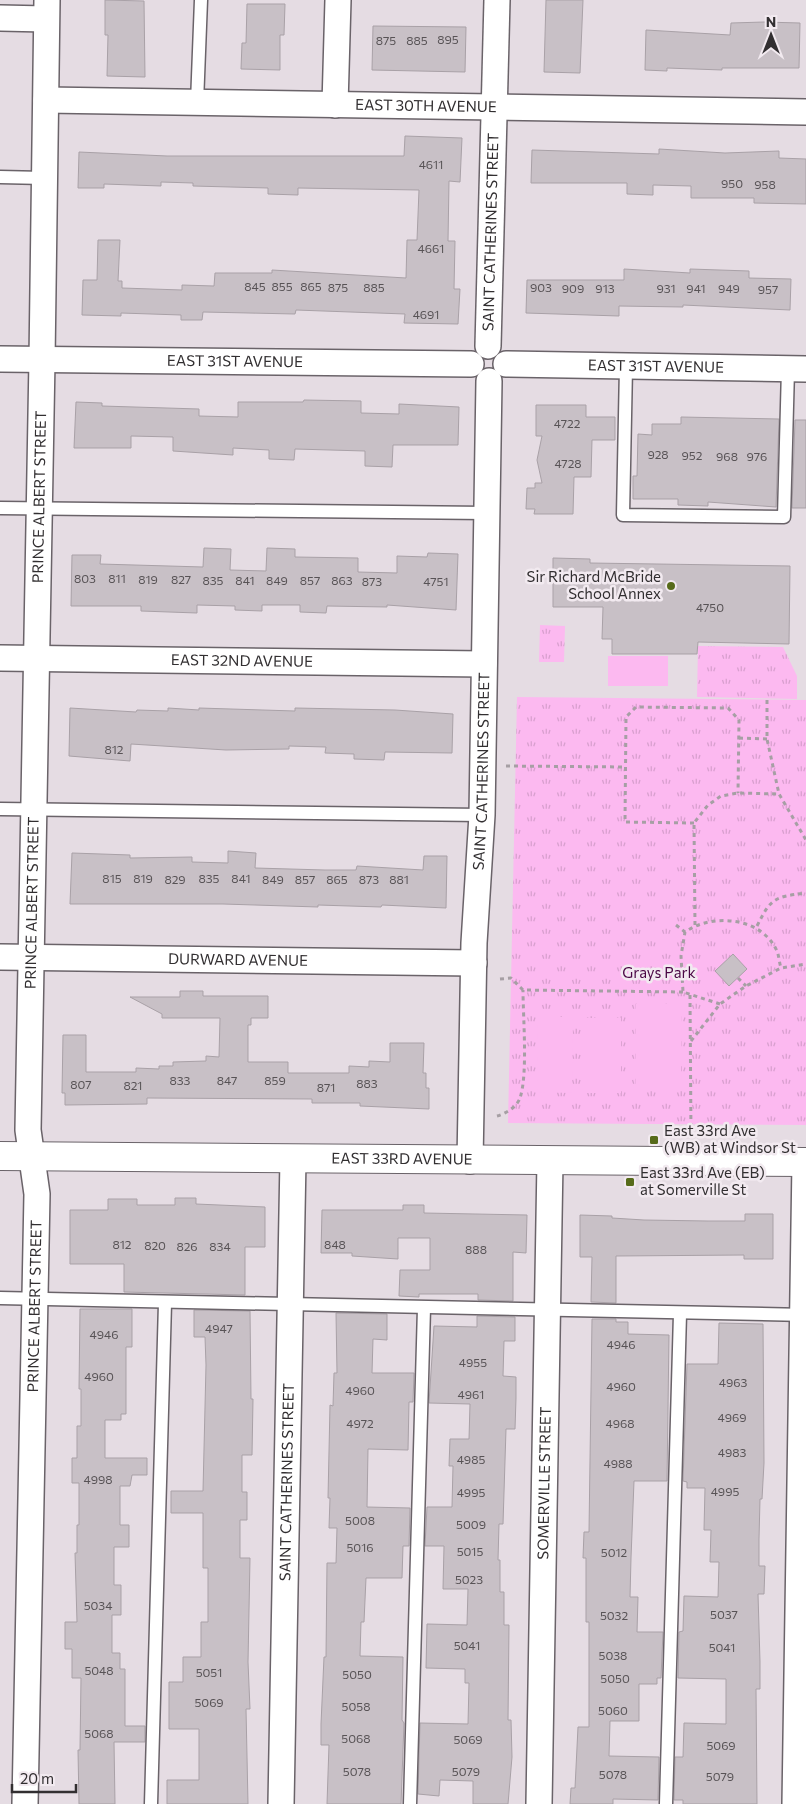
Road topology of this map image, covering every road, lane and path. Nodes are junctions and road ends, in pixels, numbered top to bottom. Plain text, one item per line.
1 (201, 0) edge
2 (338, 0) edge
3 (497, 0) edge
4 (46, 9) edge
5 (0, 18) edge
6 (46, 100) junction
7 (196, 103) junction
8 (335, 105) junction
9 (495, 107) junction
10 (806, 112) edge
11 (0, 177) edge
12 (44, 178) junction
13 (488, 346) junction
14 (0, 359) edge
15 (42, 360) junction
16 (471, 364) junction
17 (506, 364) junction
18 (626, 366) junction
19 (797, 369) edge
20 (489, 381) junction
21 (0, 508) edge
22 (39, 509) junction
23 (486, 513) junction
24 (0, 658) edge
25 (37, 659) junction
26 (484, 664) junction
27 (766, 700) dead end
28 (739, 738) junction
29 (767, 739) junction
30 (506, 766) dead end
31 (625, 767) junction
32 (738, 793) junction
33 (778, 794) junction
34 (0, 809) edge
35 (35, 809) junction
36 (482, 814) junction
37 (694, 823) junction
38 (806, 840) edge
39 (806, 893) edge
40 (676, 925) dead end
41 (695, 925) junction
42 (757, 926) junction
43 (685, 932) junction
44 (0, 957) edge
45 (32, 957) junction
46 (474, 963) junction
47 (806, 964) edge
48 (781, 968) junction
49 (738, 978) dead end
50 (500, 979) dead end
51 (746, 986) junction
52 (524, 990) junction
53 (683, 992) junction
54 (690, 995) junction
55 (720, 1004) junction
56 (691, 1041) junction
57 (496, 1116) dead end
58 (691, 1135) dead end
59 (0, 1156) edge
60 (32, 1157) junction
61 (293, 1159) junction
62 (470, 1161) junction
63 (550, 1161) junction
64 (805, 1162) edge
65 (0, 1298) edge
66 (35, 1298) junction
67 (165, 1303) junction
68 (290, 1305) junction
69 (424, 1308) junction
70 (546, 1310) junction
71 (680, 1314) junction
72 (805, 1315) edge
73 (25, 1804) edge
74 (151, 1804) edge
75 (282, 1804) edge
76 (410, 1804) edge
77 (539, 1804) edge
78 (666, 1804) edge
79 (795, 1804) edge

1 - 7 lane
2 - 8 street
3 - 9 street, SAINT CATHERINES STREET
4 - 5 street
4 - 6 street, PRINCE ALBERT STREET
6 - 7 street, EAST 30TH AVENUE
6 - 12 street, PRINCE ALBERT STREET
7 - 8 street, EAST 30TH AVENUE
8 - 9 street, EAST 30TH AVENUE
9 - 10 street, EAST 30TH AVENUE
9 - 13 street, SAINT CATHERINES STREET
11 - 12 lane
12 - 15 street, PRINCE ALBERT STREET
13 - 16 street
13 - 17 street
14 - 15 street, EAST 31ST AVENUE
15 - 16 street, EAST 31ST AVENUE
15 - 22 street, PRINCE ALBERT STREET
16 - 20 street
17 - 18 street, EAST 31ST AVENUE
17 - 20 street
18 - 19 street, EAST 31ST AVENUE
18 - 19 lane
20 - 23 street, SAINT CATHERINES STREET
21 - 22 lane
22 - 23 lane
22 - 25 street, PRINCE ALBERT STREET
23 - 26 street, SAINT CATHERINES STREET
24 - 25 street, EAST 32ND AVENUE
25 - 26 street, EAST 32ND AVENUE
25 - 35 street, PRINCE ALBERT STREET
26 - 36 street, SAINT CATHERINES STREET
27 - 29 path
28 - 29 path
28 - 31 path
28 - 32 path
29 - 33 path
30 - 31 path
31 - 37 path
32 - 33 path
32 - 37 path
33 - 38 path
34 - 35 lane
35 - 36 lane
35 - 45 street, PRINCE ALBERT STREET
36 - 46 street, SAINT CATHERINES STREET
37 - 41 path
39 - 42 path
40 - 43 path
41 - 42 path
41 - 43 path
42 - 48 path
43 - 53 path
44 - 45 street, DURWARD AVENUE
45 - 46 street, DURWARD AVENUE
45 - 60 street, PRINCE ALBERT STREET
46 - 62 street, SAINT CATHERINES STREET
47 - 48 path
48 - 51 path
49 - 51 path
50 - 52 path
51 - 55 path
52 - 53 path
52 - 57 path
53 - 54 path
54 - 55 path
54 - 56 path
55 - 56 path
56 - 58 path
59 - 60 street, EAST 33RD AVENUE
60 - 61 street, EAST 33RD AVENUE
60 - 66 street, PRINCE ALBERT STREET
61 - 62 street, EAST 33RD AVENUE
61 - 68 street, SAINT CATHERINES STREET
62 - 63 street, EAST 33RD AVENUE
63 - 64 street, EAST 33RD AVENUE
63 - 70 street, SOMERVILLE STREET
64 - 72 street
65 - 66 lane
66 - 67 lane
66 - 73 street, PRINCE ALBERT STREET
67 - 68 lane
67 - 74 lane
68 - 69 lane
68 - 75 street, SAINT CATHERINES STREET
69 - 70 lane
69 - 76 lane
70 - 71 lane
70 - 77 street, SOMERVILLE STREET
71 - 72 lane
71 - 78 lane
72 - 79 street

